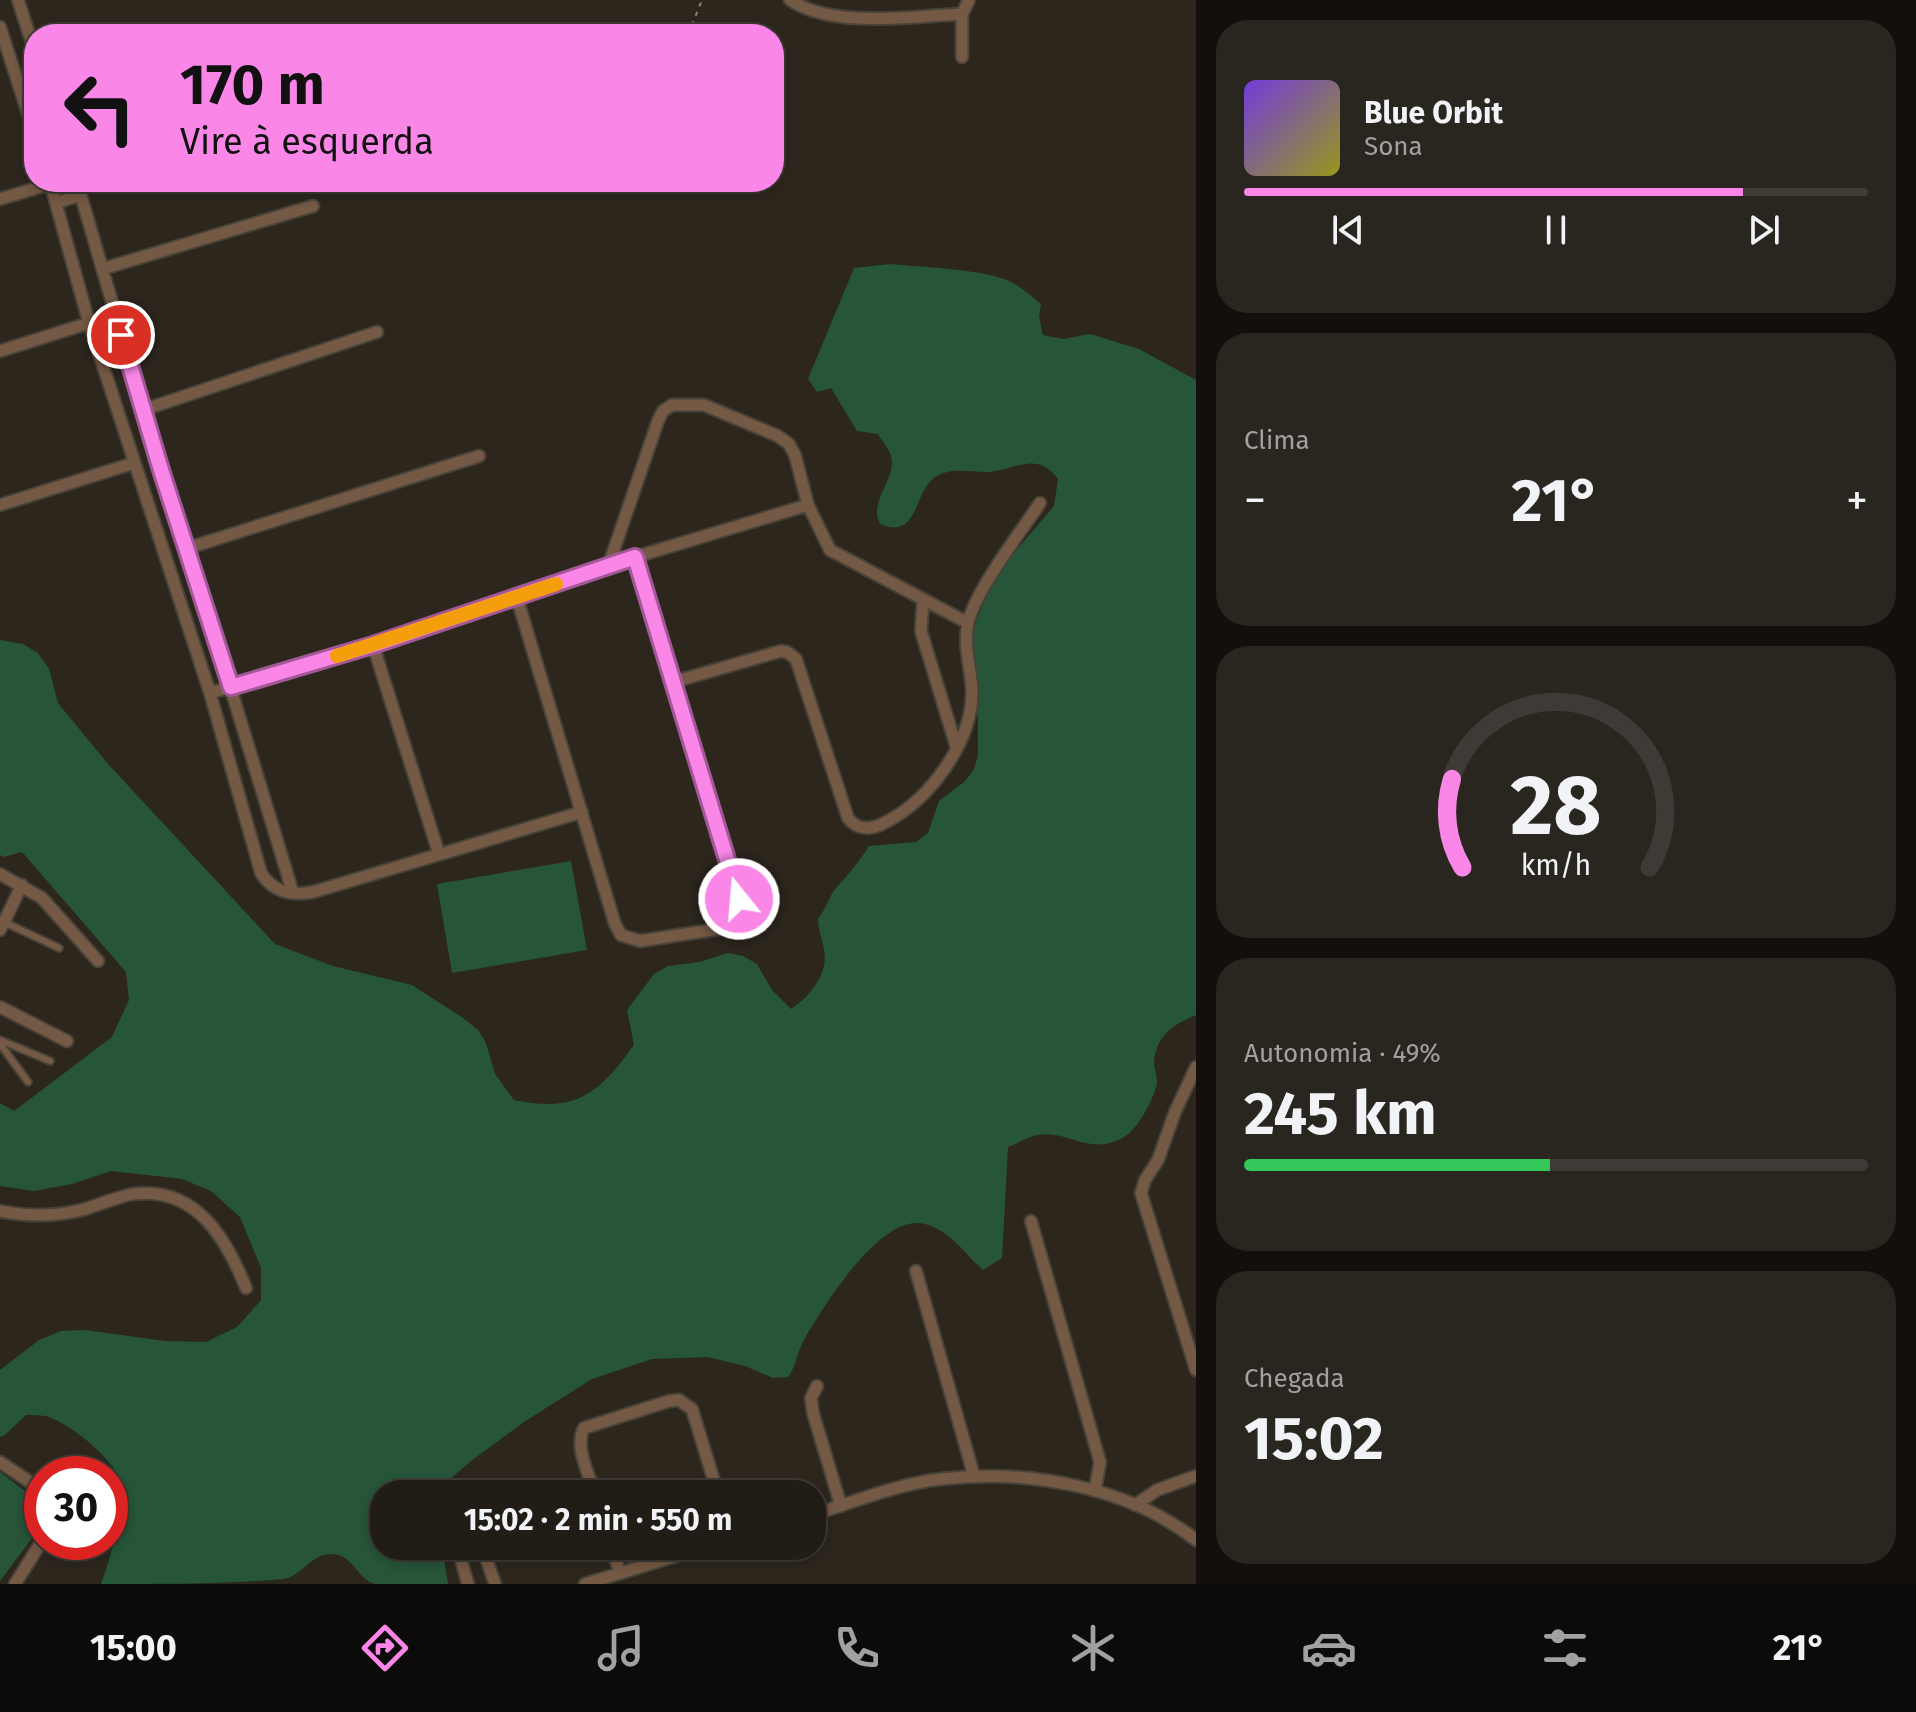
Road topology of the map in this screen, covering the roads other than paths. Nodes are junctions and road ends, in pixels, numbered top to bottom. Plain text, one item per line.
1 (18, 0) edge
2 (790, 0) edge
3 (969, 0) edge
4 (962, 14) junction
5 (26, 24) edge
6 (0, 27) edge
7 (3, 46) edge
8 (962, 57) dead end
9 (24, 104) edge
10 (24, 191) edge
11 (53, 192) edge
12 (79, 192) edge
13 (80, 195) junction
14 (0, 199) edge
15 (56, 203) junction
16 (313, 206) dead end
17 (102, 269) junction
18 (89, 323) junction
19 (377, 332) dead end
20 (0, 351) edge
21 (143, 410) junction
22 (479, 456) dead end
23 (134, 463) junction
24 (161, 470) junction
25 (138, 478) junction
26 (1040, 503) dead end
27 (0, 505) edge
28 (808, 505) junction
29 (188, 548) junction
30 (635, 557) junction
31 (608, 567) junction
32 (517, 598) junction
33 (923, 601) junction
34 (968, 623) junction
35 (373, 645) junction
36 (673, 682) junction
37 (231, 687) junction
38 (210, 693) junction
39 (957, 746) junction
40 (582, 812) junction
41 (439, 854) junction
42 (0, 875) edge
43 (22, 885) junction
44 (293, 893) junction
45 (2, 926) edge
46 (59, 948) dead end
47 (98, 961) dead end
48 (0, 1007) edge
49 (67, 1041) dead end
50 (0, 1042) edge
51 (50, 1061) dead end
52 (1196, 1067) edge
53 (28, 1082) dead end
54 (0, 1211) edge
55 (1031, 1221) dead end
56 (916, 1271) dead end
57 (246, 1288) dead end
58 (1196, 1370) edge
59 (817, 1386) dead end
60 (0, 1462) edge
61 (974, 1476) junction
62 (1196, 1476) edge
63 (24, 1478) edge
64 (591, 1480) edge
65 (714, 1480) edge
66 (1095, 1491) junction
67 (1135, 1505) junction
68 (841, 1506) junction
69 (826, 1511) edge
70 (1196, 1540) edge
71 (30, 1560) edge
72 (461, 1560) edge
73 (487, 1560) edge
74 (616, 1560) edge
75 (662, 1560) edge
76 (620, 1573) junction
77 (15, 1584) edge
78 (468, 1584) edge
79 (495, 1584) edge
80 (585, 1584) edge

1 - 5 street
2 - 4 street
3 - 4 street
4 - 8 street
6 - 7 street
7 - 9 street
10 - 14 street
11 - 15 street
12 - 13 street
13 - 15 street
13 - 17 street
15 - 18 street
16 - 17 street
17 - 21 street
18 - 20 street
18 - 23 street
19 - 21 street
21 - 24 street
22 - 29 street
23 - 25 street
23 - 27 street
24 - 25 street
24 - 29 street
25 - 38 street
26 - 34 street
28 - 30 street
28 - 31 street
28 - 33 street
29 - 37 street
30 - 31 street
30 - 36 street
31 - 32 street
32 - 35 street
32 - 40 street
33 - 34 street
33 - 39 street
34 - 39 street
35 - 37 street
35 - 41 street
36 - 39 street
36 - 40 street
37 - 38 street
37 - 44 street
38 - 44 street
40 - 41 street
41 - 44 street
42 - 43 street
43 - 45 street
43 - 47 street
45 - 46 lane
48 - 49 street
50 - 51 lane
50 - 53 lane
52 - 58 street
54 - 57 street
55 - 66 street
56 - 61 street
59 - 68 street
60 - 63 street
61 - 66 street
61 - 68 street
62 - 67 street
64 - 65 street
66 - 67 street
67 - 70 street
68 - 69 street
71 - 77 street
72 - 78 street
73 - 79 street
74 - 76 street
75 - 76 street
76 - 80 street

